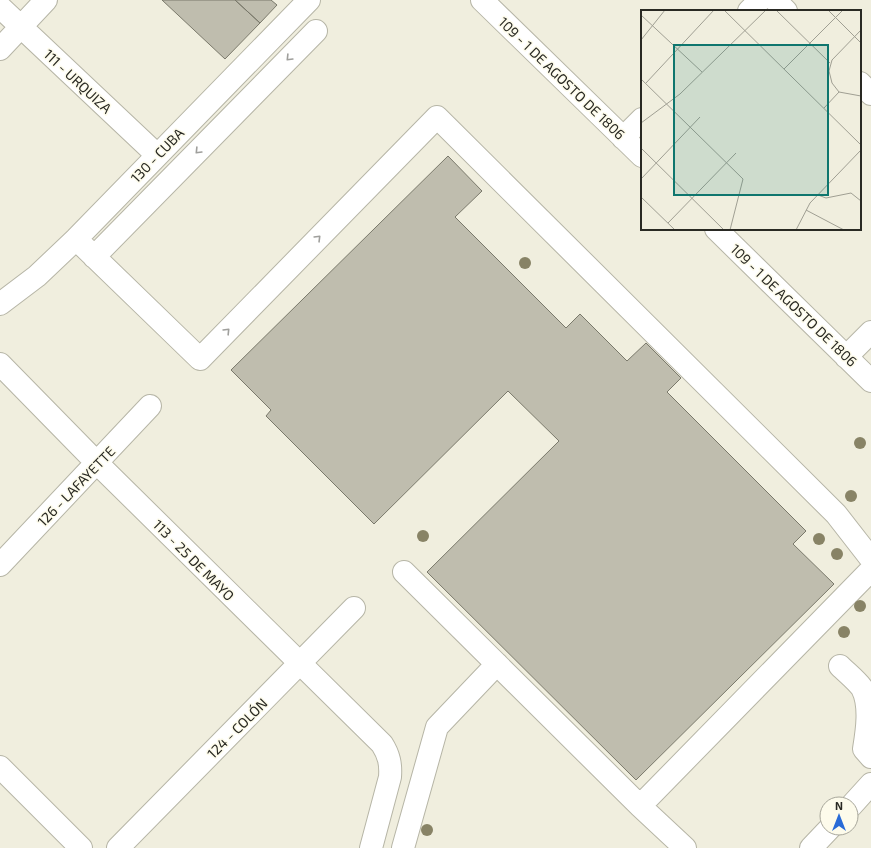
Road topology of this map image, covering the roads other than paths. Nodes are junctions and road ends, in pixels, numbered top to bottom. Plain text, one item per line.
1 (46, 0) edge
2 (309, 0) edge
3 (482, 0) edge
4 (760, 0) edge
5 (775, 0) edge
6 (0, 7) edge
7 (750, 10) edge
8 (785, 10) edge
9 (21, 27) junction
10 (316, 30) dead end
11 (0, 49) edge
12 (861, 84) edge
13 (871, 94) edge
14 (641, 119) edge
15 (623, 138) junction
16 (157, 155) junction
17 (641, 155) edge
18 (717, 230) edge
19 (76, 239) junction
20 (94, 257) junction
21 (0, 304) edge
22 (871, 332) edge
23 (846, 357) junction
24 (0, 364) edge
25 (871, 381) edge
26 (150, 406) dead end
27 (98, 464) junction
28 (871, 559) edge
29 (0, 565) edge
30 (871, 570) edge
31 (404, 572) dead end
32 (354, 608) dead end
33 (300, 664) junction
34 (497, 664) junction
35 (840, 666) dead end
36 (871, 757) edge
37 (0, 767) edge
38 (871, 784) edge
39 (859, 797) edge
40 (640, 806) junction
41 (823, 836) edge
42 (813, 847) edge
43 (81, 848) edge
44 (118, 848) edge
45 (371, 848) edge
46 (403, 848) edge
47 (685, 848) edge

1 - 9 street
2 - 16 street, 130 - CUBA
3 - 15 street, 109 - 1 DE AGOSTO DE 1806
4 - 7 street
5 - 8 street
6 - 9 street, 111 - URQUIZA
9 - 11 street
9 - 16 street, 111 - URQUIZA
10 -> 20 street
12 - 13 street
14 - 15 street
15 - 17 street, 109 - 1 DE AGOSTO DE 1806
16 - 19 street, 130 - CUBA
18 - 23 street, 109 - 1 DE AGOSTO DE 1806
19 - 20 street
19 - 21 street, 130 - CUBA
20 -> 28 street
22 - 23 street
23 - 25 street, 109 - 1 DE AGOSTO DE 1806
24 - 27 street, 113 - 25 DE MAYO
26 - 27 street, 126 - LAFAYETTE
27 - 29 street, 126 - LAFAYETTE
27 - 33 street, 113 - 25 DE MAYO
30 - 40 street
31 - 34 street
32 - 33 street, 124 - COLÓN
33 - 44 street, 124 - COLÓN
33 - 45 street, 113 - 25 DE MAYO
34 - 40 street
34 - 46 street
35 - 36 street
37 - 43 street
38 - 39 street
40 - 47 street
41 - 42 street

